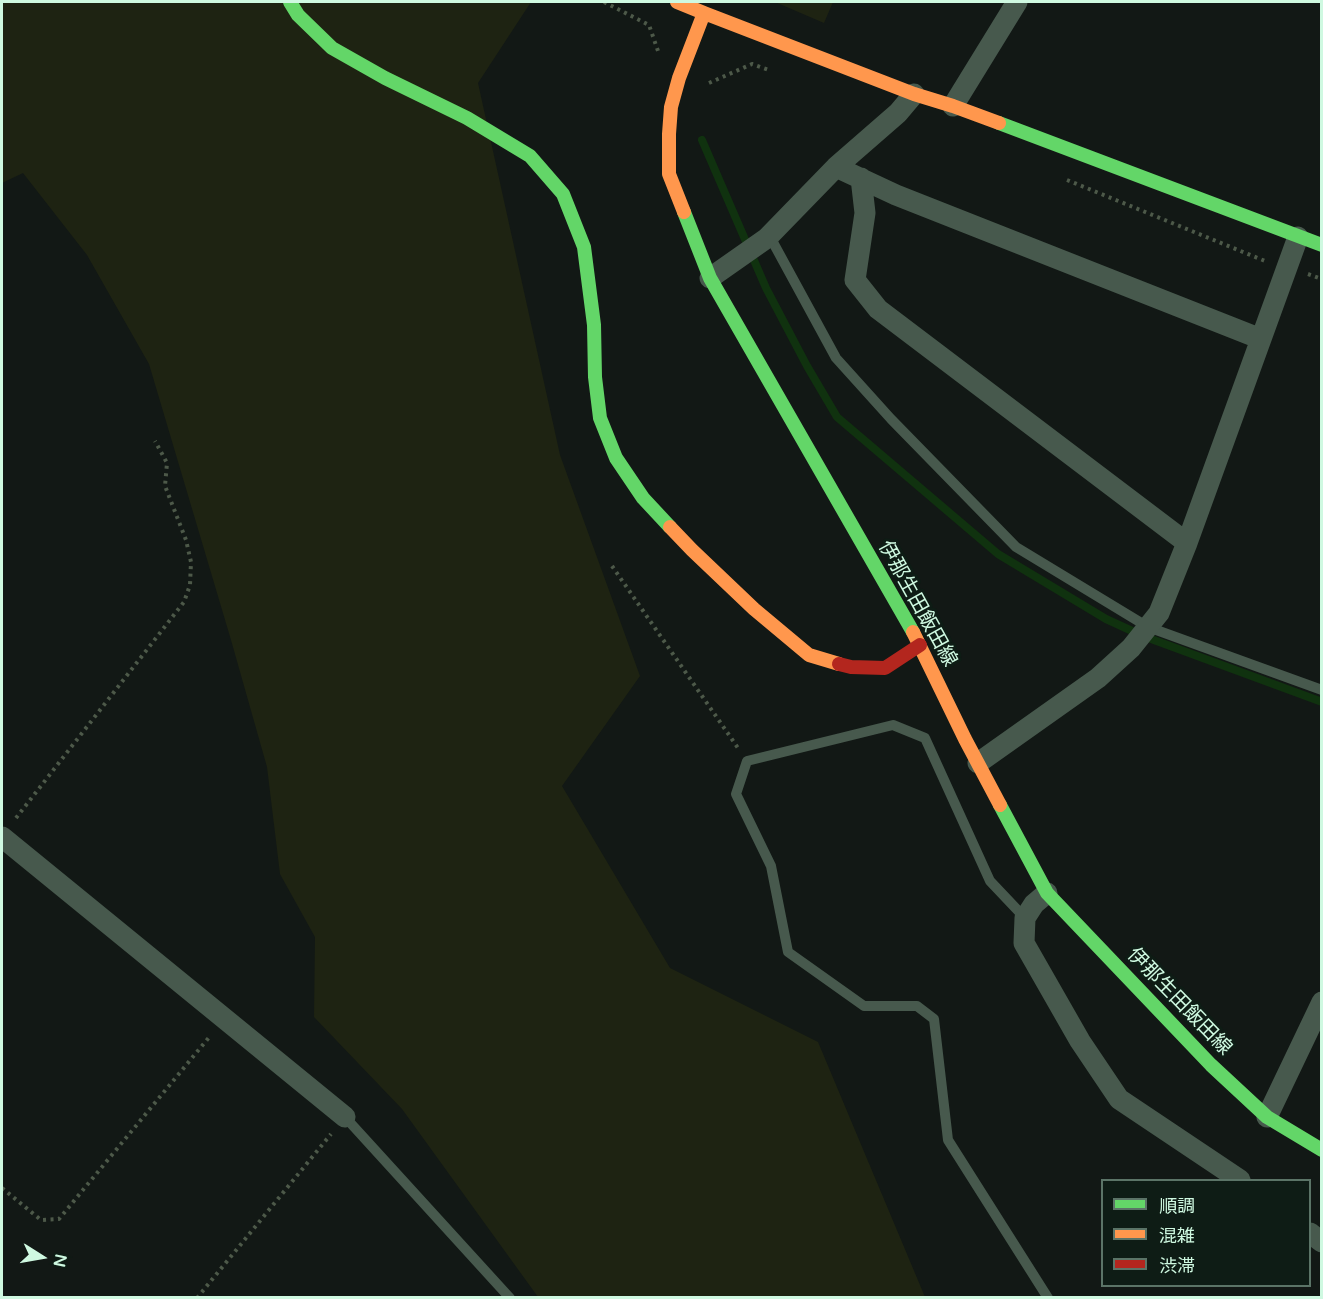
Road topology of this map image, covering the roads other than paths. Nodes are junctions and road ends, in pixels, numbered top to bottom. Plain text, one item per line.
1 (290, 2) edge
2 (677, 2) edge
3 (1017, 2) edge
4 (704, 12) junction
5 (914, 94) junction
6 (953, 106) junction
7 (836, 167) junction
8 (861, 178) junction
9 (768, 237) junction
10 (1298, 237) junction
11 (1322, 245) edge
12 (710, 278) junction
13 (1261, 339) junction
14 (1187, 543) junction
15 (1148, 627) junction
16 (920, 645) junction
17 (1322, 690) edge
18 (978, 763) junction
19 (5, 832) edge
20 (1047, 893) junction
21 (1025, 918) junction
22 (1322, 1002) edge
23 (345, 1117) joint
24 (1267, 1118) junction
25 (1322, 1150) edge
26 (1239, 1179) edge
27 (510, 1298) edge
28 (1048, 1298) edge

1 - 16 street
2 - 4 street
3 - 6 street
4 - 5 street
4 - 12 street, 伊那生田飯田線
5 - 6 street
5 - 7 street
6 - 10 street
7 - 8 street
7 - 9 street
8 - 13 street
8 - 14 street
9 - 12 street
9 - 15 lane
10 - 11 street
10 - 13 street
12 - 16 street, 伊那生田飯田線
13 - 14 street
14 - 15 street
15 - 17 lane
15 - 18 street
16 - 18 street, 伊那生田飯田線
18 - 20 street, 伊那生田飯田線
19 - 23 street
20 - 21 street
20 - 24 street, 伊那生田飯田線
21 - 26 street
21 - 28 lane
22 - 24 street
23 - 27 lane
24 - 25 street, 伊那生田飯田線

